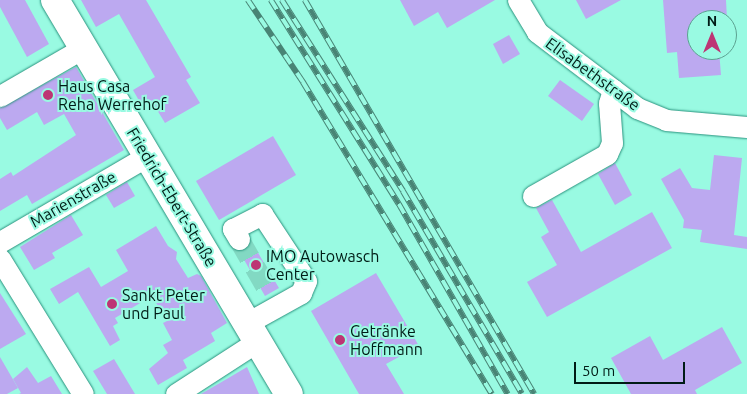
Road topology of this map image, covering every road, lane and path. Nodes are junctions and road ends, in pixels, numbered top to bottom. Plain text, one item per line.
1 (55, 0) edge
2 (518, 0) edge
3 (83, 48) junction
4 (613, 90) junction
5 (0, 96) edge
6 (747, 127) edge
7 (147, 156) junction
8 (533, 196) dead end
9 (240, 239) dead end
10 (0, 242) edge
11 (0, 259) edge
12 (253, 332) junction
13 (82, 394) edge
14 (176, 394) edge
15 (289, 394) edge

1 - 3 main road, Friedrich-Ebert-Straße
2 - 4 street, Elisabethstraße
3 - 5 street
3 - 7 main road, Friedrich-Ebert-Straße
4 - 6 street, Elisabethstraße
4 - 8 street
7 - 10 street, Marienstraße
7 - 12 main road, Friedrich-Ebert-Straße
9 - 12 street
11 - 13 street
12 - 14 street
12 - 15 main road, Friedrich-Ebert-Straße

